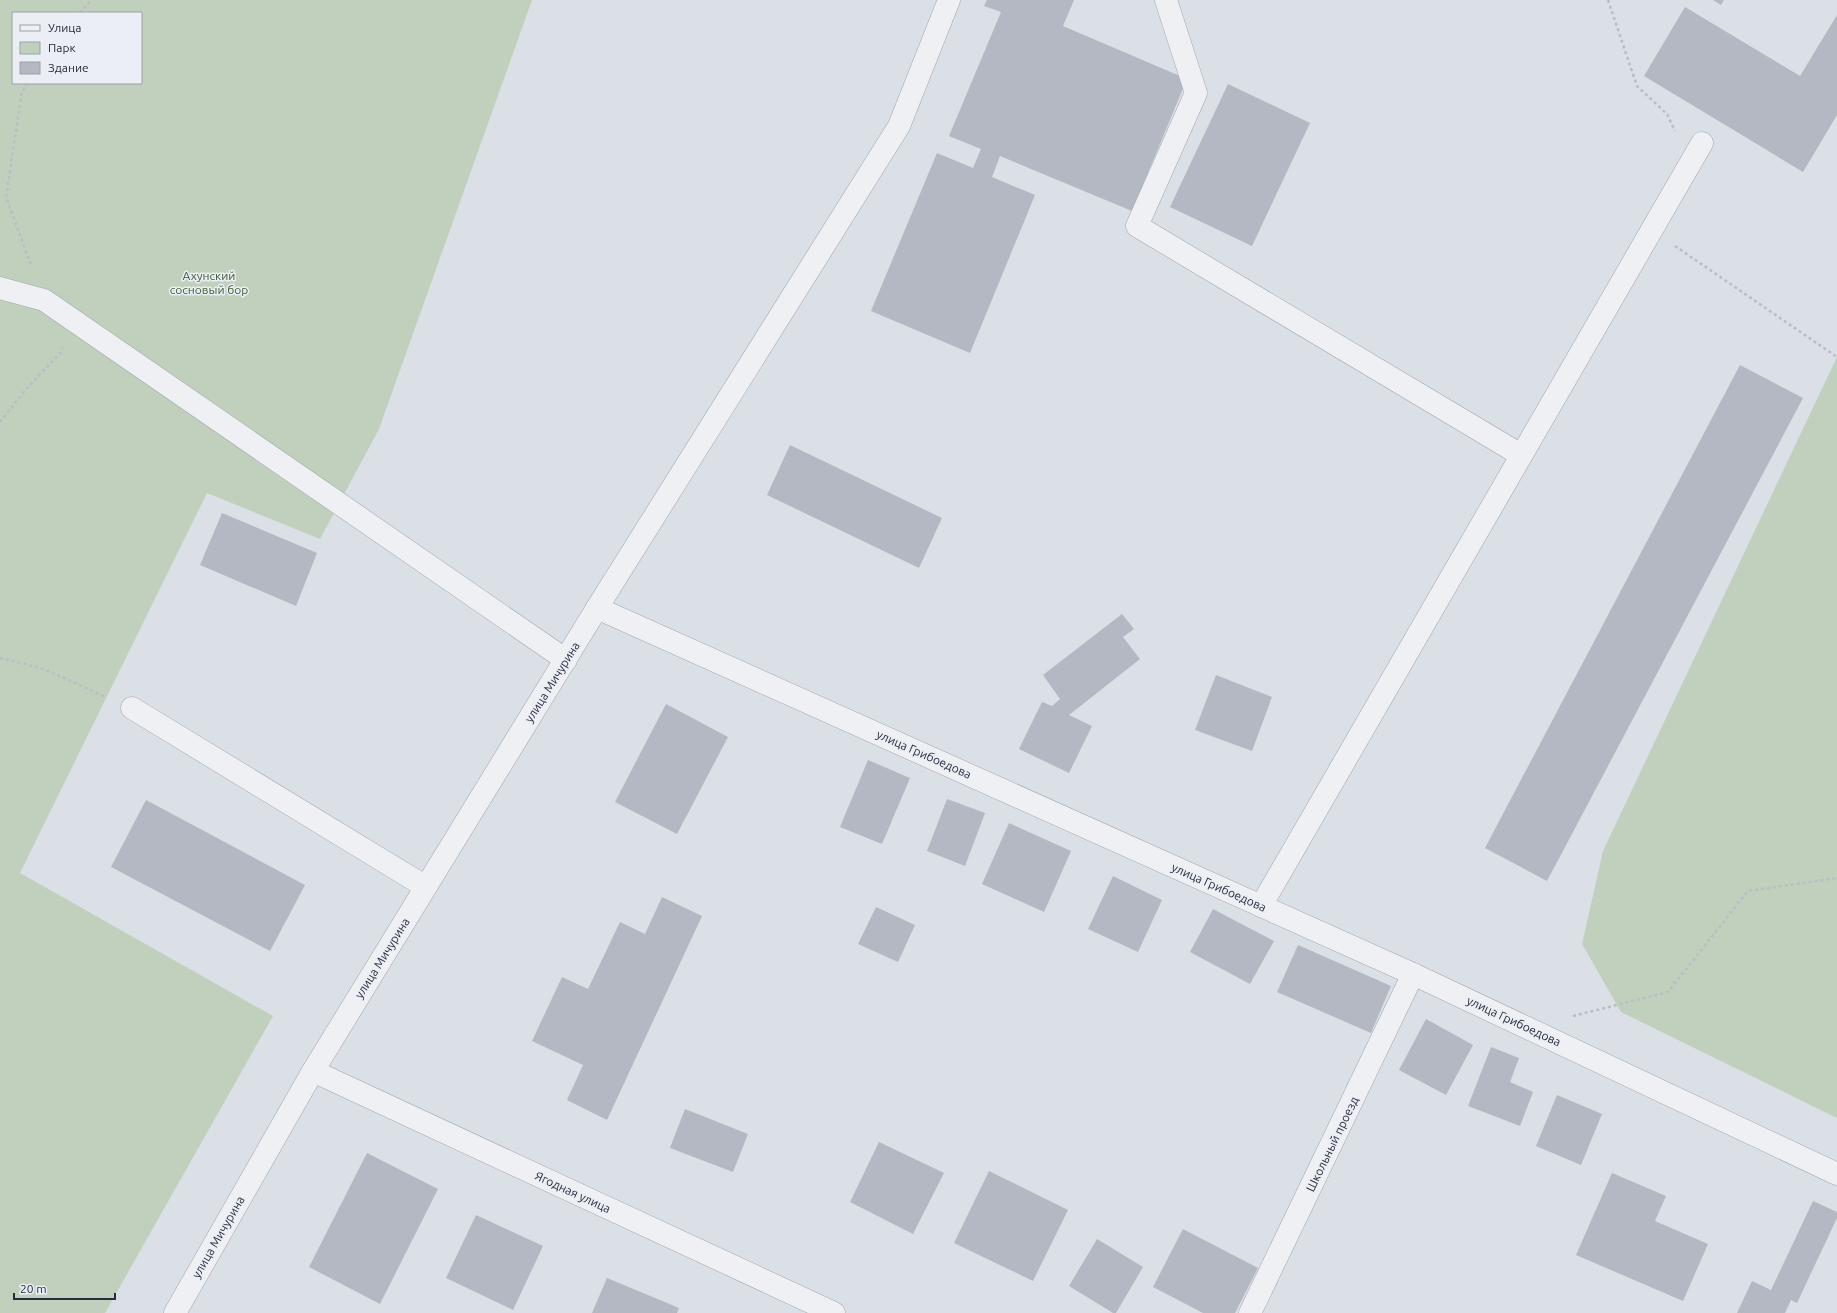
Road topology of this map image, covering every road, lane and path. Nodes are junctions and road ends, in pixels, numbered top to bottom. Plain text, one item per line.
1 (91, 0) edge
2 (949, 0) edge
3 (1166, 0) edge
4 (1608, 0) edge
5 (81, 12) edge
6 (27, 84) edge
7 (1696, 152) joint
8 (1651, 230) junction
9 (0, 288) edge
10 (44, 300) junction
11 (63, 346) dead end
12 (1837, 357) edge
13 (0, 422) edge
14 (1521, 455) junction
15 (597, 608) junction
16 (0, 658) edge
17 (566, 660) junction
18 (132, 708) joint
19 (1837, 878) edge
20 (426, 887) junction
21 (1261, 906) junction
22 (1413, 974) junction
23 (1528, 1028) junction
24 (313, 1071) junction
25 (1837, 1174) edge
26 (175, 1313) edge
27 (834, 1313) edge
28 (1250, 1313) edge

1 - 5 path
2 - 15 street, улица Мичурина
3 - 14 street
4 - 7 path
6 - 10 path
7 - 8 street
8 - 12 path
8 - 14 street
9 - 10 street
10 - 17 street
11 - 13 path
14 - 21 street
15 - 17 street, улица Мичурина
15 - 21 street, улица Грибоедова
16 - 18 path
17 - 20 street, улица Мичурина
18 - 20 street
19 - 23 path
20 - 24 street, улица Мичурина
21 - 22 street, улица Грибоедова
22 - 23 street, улица Грибоедова
22 - 28 street, Школьный проезд
23 - 25 street, улица Грибоедова
24 - 26 street, улица Мичурина
24 - 27 street, Ягодная улица

